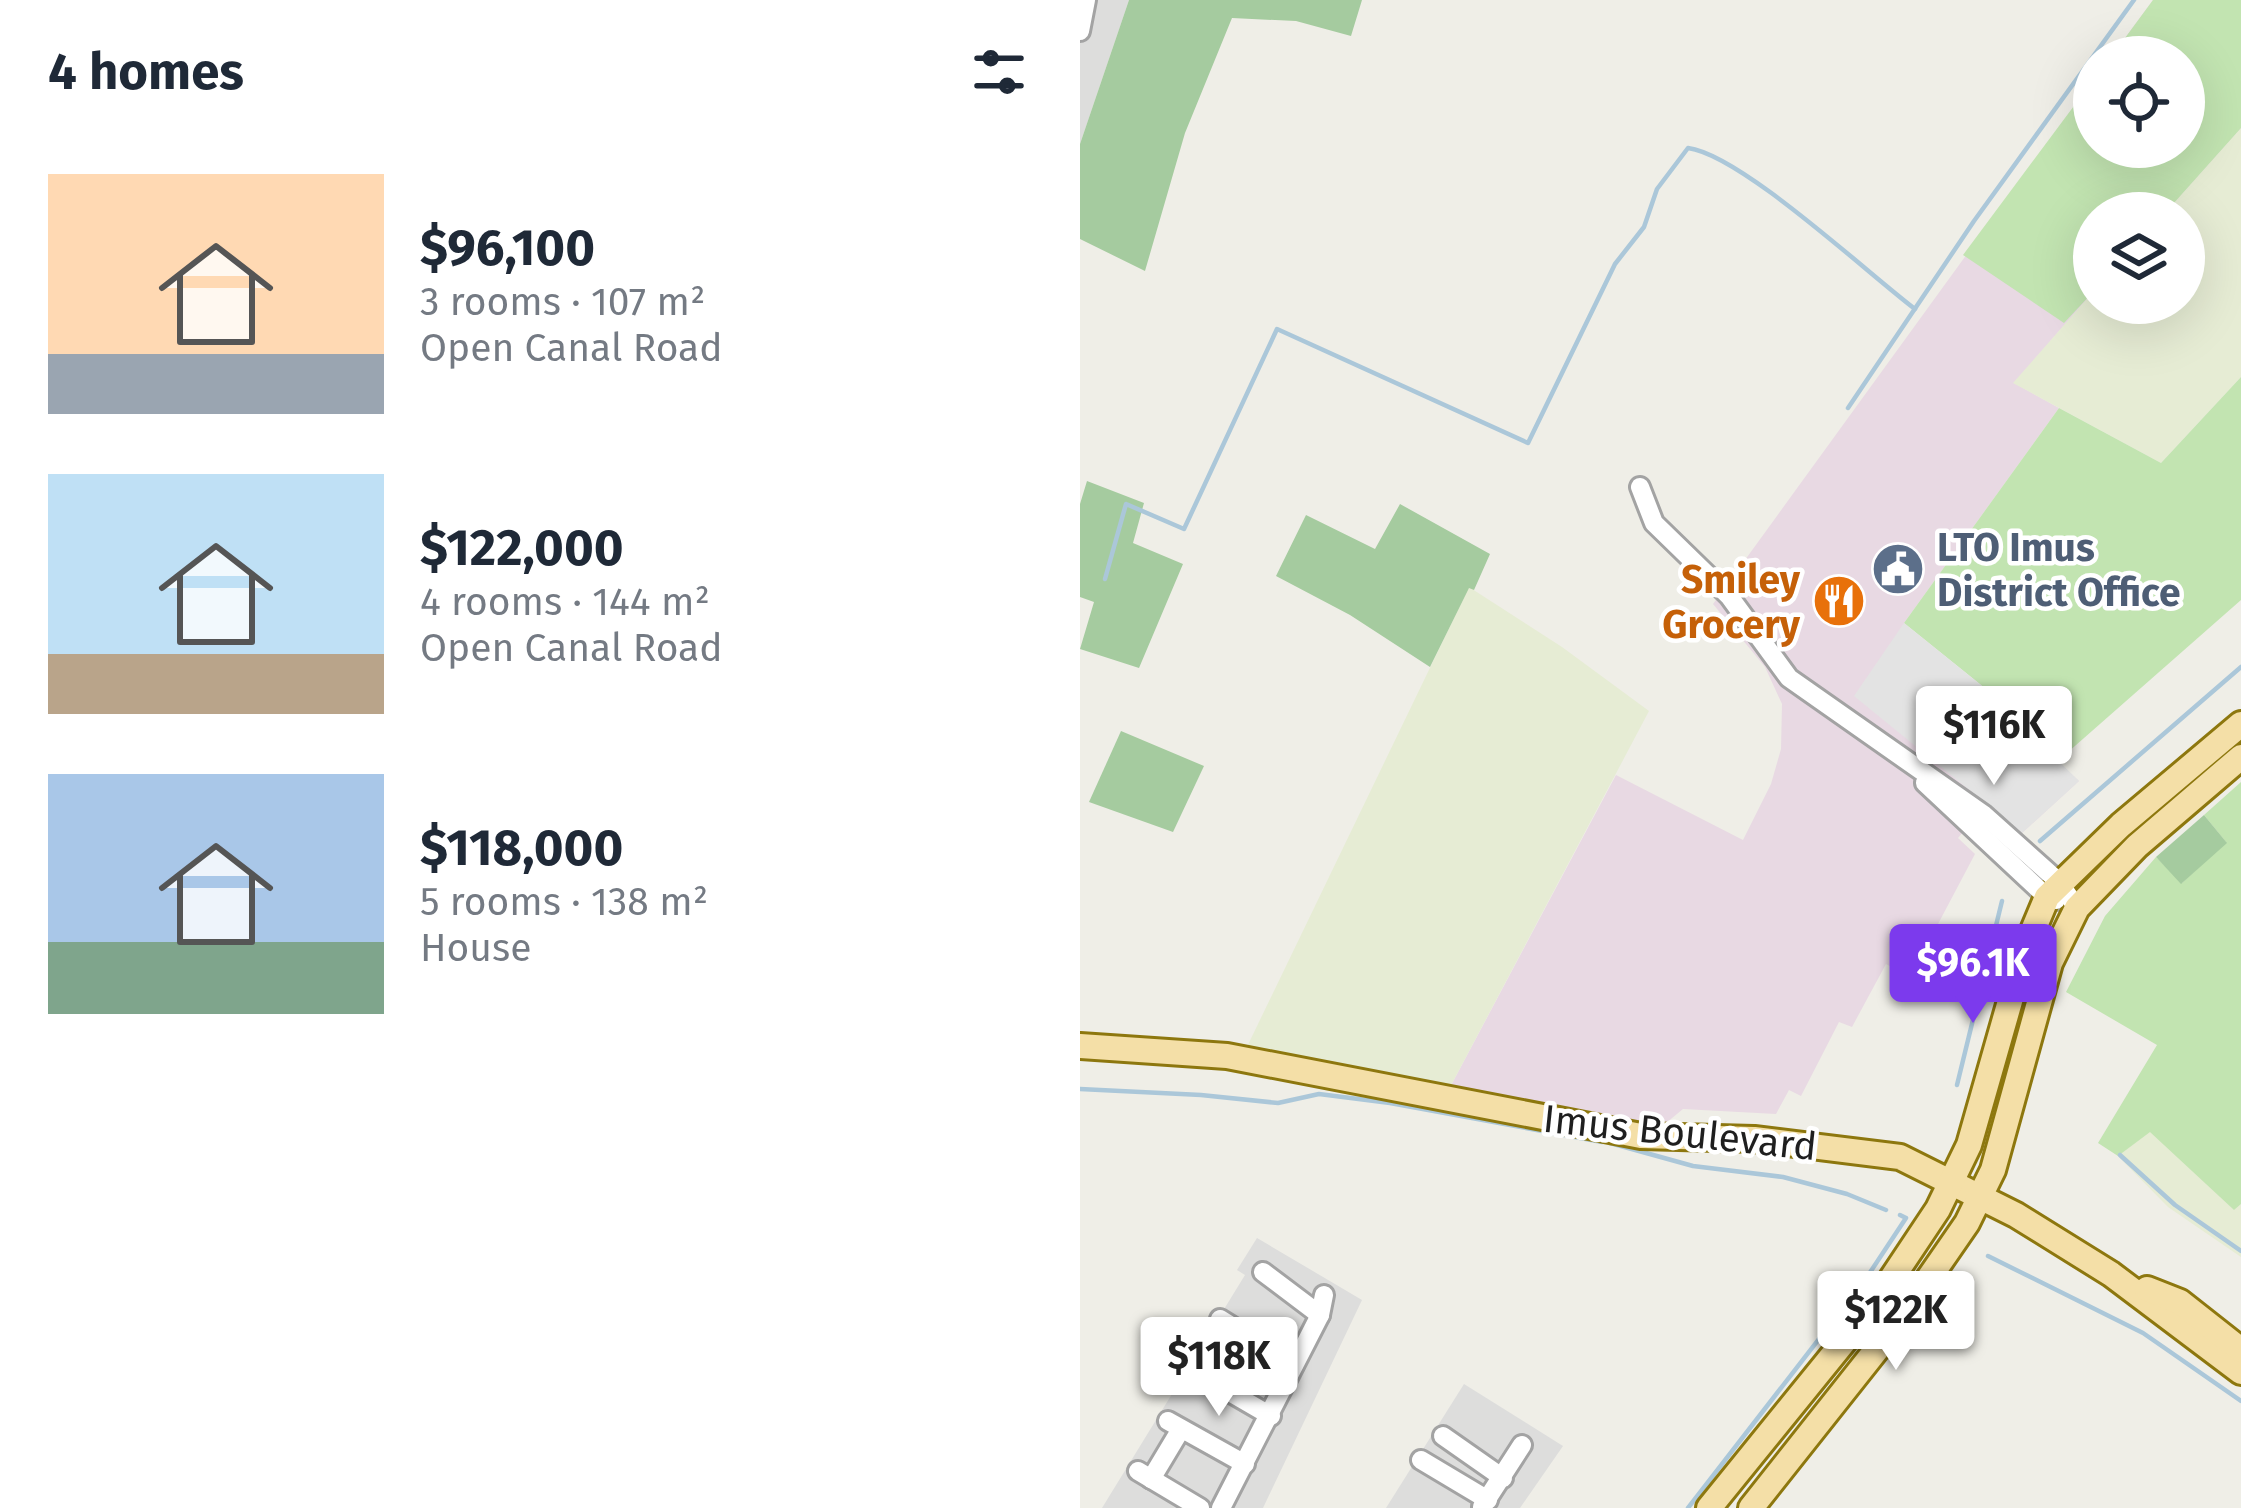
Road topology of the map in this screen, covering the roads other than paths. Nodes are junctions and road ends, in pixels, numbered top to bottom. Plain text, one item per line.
1 (1086, 0) edge
2 (1080, 31) edge
3 (1640, 487) dead end
4 (2241, 724) edge
5 (2241, 757) edge
6 (2053, 890) junction
7 (2077, 908) junction
8 (1080, 1046) edge
9 (1952, 1182) junction
10 (1981, 1198) junction
11 (1263, 1272) dead end
12 (2111, 1274) junction
13 (1324, 1294) dead end
14 (1320, 1315) junction
15 (1220, 1319) dead end
16 (2241, 1350) edge
17 (1294, 1365) junction
18 (1190, 1370) dead end
19 (2241, 1372) edge
20 (1271, 1416) junction
21 (1443, 1436) dead end
22 (1522, 1445) dead end
23 (1421, 1460) dead end
24 (1245, 1464) junction
25 (1503, 1478) junction
26 (1485, 1504) edge
27 (1200, 1508) edge
28 (1221, 1508) edge
29 (1709, 1508) edge
30 (1751, 1508) edge

1 - 2 street
3 - 6 street
4 - 6 main road
5 - 7 main road
6 - 7 street
6 - 9 main road
7 - 10 main road
8 - 9 main road, Imus Boulevard
9 - 10 main road, Imus Boulevard
9 - 29 main road
10 - 12 main road, Imus Boulevard
10 - 30 main road
11 - 14 street
12 - 16 main road, Imus Boulevard
12 - 19 main road, Imus Boulevard
13 - 14 street
14 - 17 street
15 - 17 street
17 - 20 street
18 - 20 street
20 - 24 street
21 - 25 street
22 - 25 street
23 - 26 street
24 - 27 street
24 - 28 street
25 - 26 street

